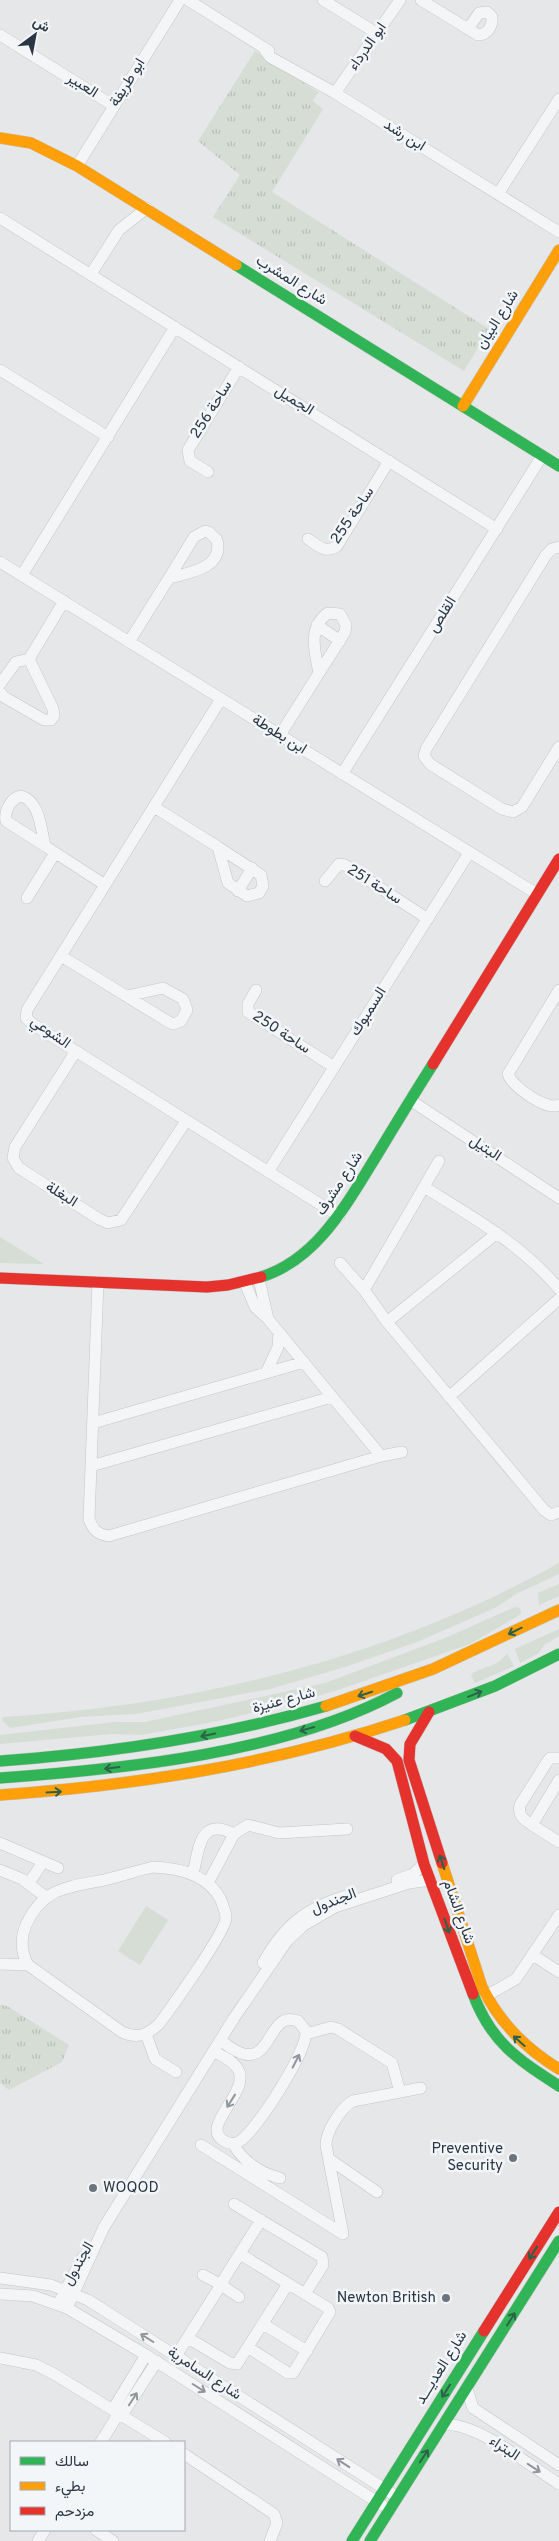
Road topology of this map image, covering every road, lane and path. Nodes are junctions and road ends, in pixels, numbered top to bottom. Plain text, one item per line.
1 (180, 0) edge
2 (188, 0) edge
3 (323, 0) edge
4 (400, 0) edge
5 (421, 0) edge
6 (468, 30) dead end
7 (0, 34) edge
8 (378, 34) junction
9 (335, 93) junction
10 (559, 99) edge
11 (114, 106) junction
12 (0, 138) edge
13 (77, 166) junction
14 (498, 194) junction
15 (147, 208) junction
16 (0, 218) edge
17 (559, 232) edge
18 (559, 250) edge
19 (91, 274) junction
20 (175, 327) junction
21 (240, 367) junction
22 (0, 370) edge
23 (462, 406) junction
24 (108, 437) junction
25 (542, 456) junction
26 (389, 461) junction
27 (559, 466) edge
28 (208, 472) dead end
29 (497, 529) junction
30 (308, 539) dead end
31 (559, 547) edge
32 (0, 562) edge
33 (22, 575) junction
34 (169, 578) junction
35 (64, 601) junction
36 (317, 625) junction
37 (340, 640) junction
38 (129, 642) junction
39 (29, 659) junction
40 (319, 673) junction
41 (0, 684) edge
42 (0, 692) edge
43 (221, 699) junction
44 (280, 736) junction
45 (559, 747) edge
46 (342, 774) junction
47 (154, 807) junction
48 (45, 846) dead end
49 (218, 847) junction
50 (55, 853) junction
51 (469, 853) junction
52 (559, 859) edge
53 (252, 868) junction
54 (325, 880) dead end
55 (105, 885) junction
56 (238, 891) junction
57 (537, 894) junction
58 (26, 898) dead end
59 (428, 919) junction
60 (61, 956) junction
61 (256, 990) dead end
62 (559, 990) edge
63 (127, 996) junction
64 (76, 1051) junction
65 (334, 1067) junction
66 (410, 1100) junction
67 (559, 1106) edge
68 (186, 1121) junction
69 (439, 1161) dead end
70 (268, 1172) junction
71 (424, 1187) junction
72 (559, 1198) edge
73 (339, 1216) junction
74 (497, 1233) junction
75 (340, 1264) dead end
76 (0, 1278) edge
77 (259, 1279) junction
78 (98, 1282) junction
79 (245, 1283) junction
80 (559, 1289) edge
81 (364, 1290) junction
82 (559, 1299) edge
83 (268, 1319) junction
84 (386, 1322) junction
85 (279, 1332) junction
86 (304, 1362) junction
87 (266, 1373) junction
88 (332, 1397) junction
89 (449, 1397) junction
90 (93, 1423) junction
91 (402, 1452) dead end
92 (381, 1456) junction
93 (91, 1466) junction
94 (559, 1512) edge
95 (559, 1610) edge
96 (559, 1654) edge
97 (412, 1677) junction
98 (429, 1712) junction
99 (355, 1736) junction
100 (395, 1746) junction
101 (0, 1751) edge
102 (408, 1752) junction
103 (49, 1758) junction
104 (559, 1758) edge
105 (0, 1760) edge
106 (0, 1778) edge
107 (559, 1780) edge
108 (2, 1796) edge
109 (532, 1825) junction
110 (347, 1829) dead end
111 (234, 1834) junction
112 (559, 1842) edge
113 (0, 1843) edge
114 (43, 1862) junction
115 (424, 1864) junction
116 (58, 1868) dead end
117 (0, 1870) edge
118 (193, 1874) junction
119 (430, 1880) junction
120 (29, 1883) junction
121 (208, 1883) junction
122 (46, 1897) junction
123 (559, 1915) edge
124 (534, 1955) junction
125 (0, 1964) edge
126 (28, 1965) junction
127 (559, 1972) edge
128 (486, 1996) junction
129 (234, 2018) junction
130 (146, 2034) junction
131 (306, 2034) junction
132 (220, 2040) junction
133 (214, 2051) junction
134 (559, 2069) edge
135 (176, 2072) dead end
136 (559, 2086) edge
137 (421, 2088) dead end
138 (400, 2092) junction
139 (233, 2144) junction
140 (201, 2145) dead end
141 (328, 2158) junction
142 (280, 2178) dead end
143 (377, 2192) dead end
144 (234, 2204) dead end
145 (559, 2212) edge
146 (261, 2220) junction
147 (559, 2241) edge
148 (240, 2254) junction
149 (204, 2274) dead end
150 (0, 2278) edge
151 (288, 2284) junction
152 (221, 2285) junction
153 (69, 2291) junction
154 (0, 2294) edge
155 (305, 2294) junction
156 (239, 2297) dead end
157 (63, 2306) junction
158 (263, 2324) junction
159 (188, 2338) junction
160 (249, 2348) junction
161 (307, 2351) junction
162 (146, 2355) junction
163 (176, 2356) junction
164 (0, 2358) edge
165 (157, 2361) junction
166 (467, 2389) junction
167 (118, 2412) junction
168 (445, 2425) junction
169 (101, 2441) edge
170 (163, 2441) edge
171 (185, 2455) edge
172 (559, 2465) edge
173 (559, 2484) edge
174 (384, 2489) junction
175 (397, 2497) junction
176 (376, 2501) junction
177 (389, 2509) junction
178 (98, 2531) edge
179 (114, 2541) edge
180 (270, 2541) edge
181 (352, 2541) edge
182 (370, 2541) edge

1 - 11 street, ابو طريفة
2 - 9 street, ابن رشد
3 - 8 street
4 - 8 street, ابو الدرداء
5 - 6 street
7 - 11 street, العبير
8 - 9 street, ابو الدرداء
9 - 14 street, ابن رشد
10 - 14 street
11 - 13 street, ابو طريفة
12 - 13 main road, شارع المشرب
13 - 15 main road, شارع المشرب
14 - 17 street, ابن رشد
15 - 19 street
15 - 23 main road, شارع المشرب
16 - 19 street, الجميل
18 - 23 main road, شارع البيان
19 - 20 street, الجميل
20 - 21 street, الجميل
20 - 24 street
21 - 26 street, الجميل
21 - 28 street, ساحة 256
22 - 24 street
23 - 25 main road, شارع المشرب
24 - 33 street
25 - 27 main road, شارع المشرب
25 - 29 street, القلص
26 - 29 street, الجميل
26 - 30 street, ساحة 255
29 - 46 street, القلص
31 - 45 street
32 - 33 street, ابن بطوطة
33 - 35 street, ابن بطوطة
34 - 34 street
34 - 38 street
35 - 38 street, ابن بطوطة
35 - 39 street
36 - 37 street
36 - 37 street
36 - 40 street
37 - 40 street
38 - 43 street, ابن بطوطة
39 - 41 street
39 - 42 street
40 - 44 street
43 - 44 street, ابن بطوطة
43 - 47 street, الشوعي
44 - 46 street, ابن بطوطة
46 - 51 street, ابن بطوطة
47 - 49 street
47 - 55 street, الشوعي
48 - 50 street
49 - 53 street
49 - 56 street
50 - 55 street
50 - 58 street
51 - 57 street, ابن بطوطة
51 - 59 street, السمبوك
52 - 57 main road, شارع مشرف
53 - 56 street
53 - 56 street
54 - 59 street, ساحة 251
55 - 60 street, الشوعي
57 - 66 main road, شارع مشرف
59 - 65 street, السمبوك
60 - 63 street
60 - 64 street, الشوعي
61 - 65 street, ساحة 250
62 - 67 street
63 - 63 street
64 - 68 street, الشوعي
64 - 68 street, البغلة
65 - 70 street, السمبوك
66 - 72 street, البتيل
66 - 73 main road, شارع مشرف
68 - 70 street, الشوعي
69 - 71 street
70 - 73 street, الشوعي
71 - 74 street
71 - 81 street
73 - 77 main road, شارع مشرف
74 - 80 street
74 - 84 street
75 - 81 street
76 - 78 main road, شارع مشرف
77 - 79 main road, شارع مشرف
77 - 83 street
78 - 79 main road, شارع مشرف
78 - 90 street
79 - 83 street
81 - 84 street
82 - 89 street
83 - 85 street
84 - 89 street
85 - 86 street
85 - 87 street
86 - 87 street
86 - 88 street
87 - 90 street
88 - 92 street
88 - 93 street
89 - 94 street
90 - 93 street
91 - 92 street
92 - 93 street
95 -> 97 main road, شارع عنيزة
98 -> 96 main road
97 -> 103 main road, شارع عنيزة
97 -> 106 main road
98 - 99 main road
98 - 102 main road
99 - 100 main road
108 -> 99 main road
100 - 102 main road
100 - 115 main road, شارع الشام
101 - 103 main road
128 -> 102 main road, شارع الشام
103 - 105 main road, شارع عنيزة
104 - 109 street
107 - 109 street
109 - 112 street
110 - 111 street
111 - 118 street
111 - 121 street
113 - 114 street
114 - 116 street
114 - 120 street
115 - 119 main road, شارع الشام
115 - 129 street, الجندول
117 - 120 street
118 - 121 street
118 - 122 street
119 - 129 street, الجندول
119 -> 136 main road, شارع الشام
120 - 122 street
121 - 130 street
122 - 126 street
123 - 124 street
124 - 127 street
124 - 128 street
125 - 126 street
126 - 130 street
134 -> 128 main road, شارع الشام
129 - 132 street, الجندول
130 - 135 street
131 - 132 street
131 - 138 street
139 -> 131 street
132 - 133 street, الجندول
133 -> 139 street
133 - 153 street, الجندول
137 - 138 street
138 - 141 street
139 - 142 street
140 - 141 street
141 - 143 street
144 - 146 street
145 -> 174 main road, شارع العديـــد
146 - 148 street
146 - 155 street
166 -> 147 main road
148 - 151 street
148 - 152 street
149 - 152 street
150 - 153 street, شارع السامرية
151 - 155 street
151 - 158 street
152 - 156 street
152 - 159 street
153 - 157 street, الجندول
163 -> 153 street, شارع السامرية
154 - 157 street, شارع السامرية
155 - 161 street
157 - 162 street, شارع السامرية
158 - 160 street
158 - 161 street
159 - 160 street
159 - 163 street
160 - 161 street
162 - 165 street, شارع السامرية
162 - 167 street
174 -> 163 street, شارع السامرية
164 - 167 street
167 -> 165 street
165 -> 176 street, شارع السامرية
166 - 168 main road
166 - 172 street, البتراء
167 - 169 street
167 - 170 street
168 -> 173 street, البتراء
175 -> 168 main road
171 - 180 street
174 - 175 street, شارع السامرية
174 - 176 main road, شارع العديـــد
175 - 177 main road
176 - 177 street, شارع السامرية
176 - 181 main road, شارع العديـــد
177 - 182 main road
178 - 179 street

